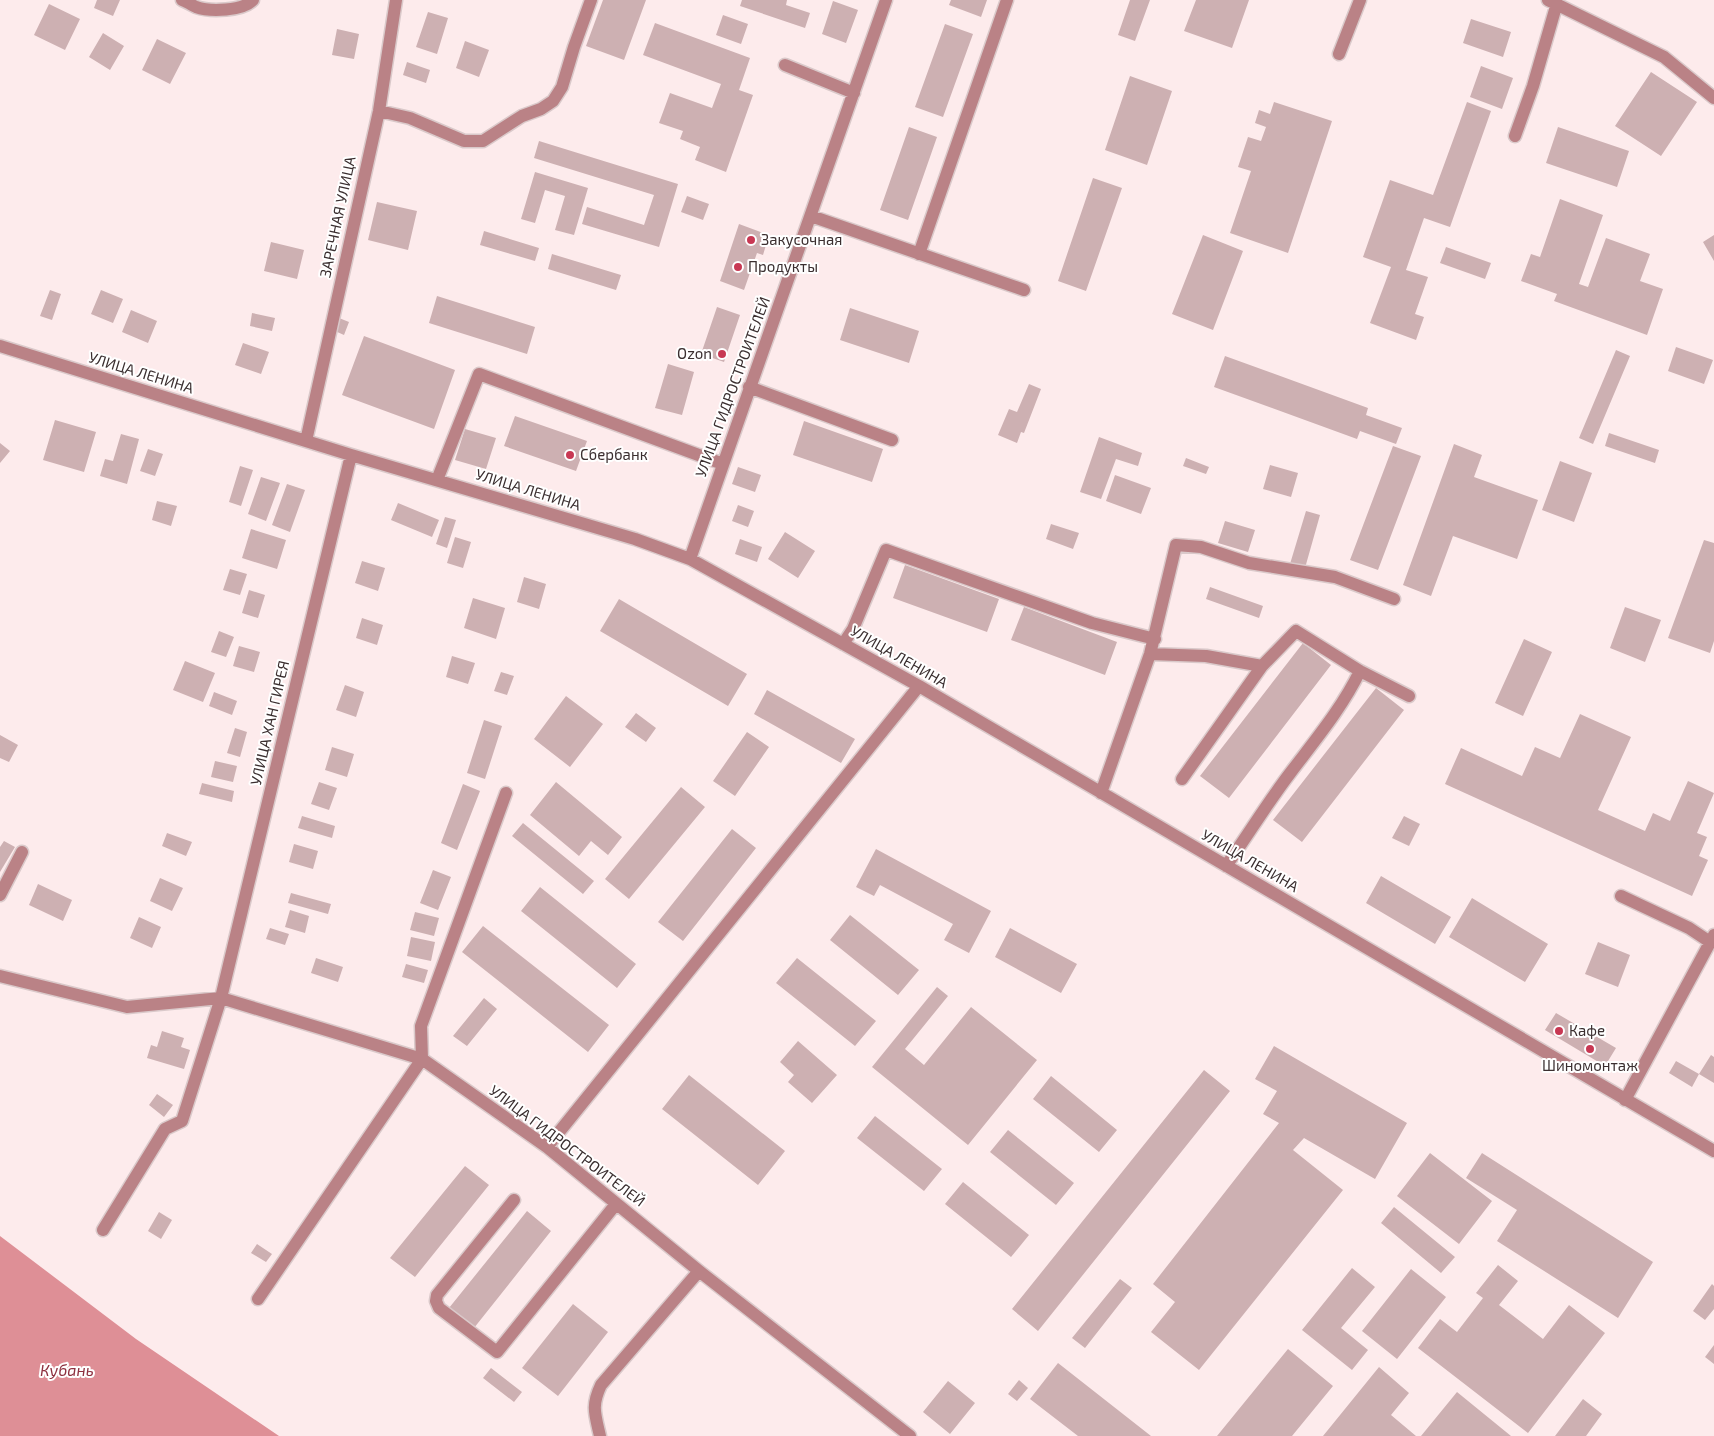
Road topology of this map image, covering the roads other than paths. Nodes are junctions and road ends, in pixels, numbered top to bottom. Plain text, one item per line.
1 (182, 0) edge
2 (253, 0) edge
3 (396, 0) edge
4 (592, 0) edge
5 (886, 0) edge
6 (1007, 0) edge
7 (1360, 0) edge
8 (1552, 2) edge
9 (1339, 54) dead end
10 (785, 65) dead end
11 (854, 93) junction
12 (1714, 98) edge
13 (379, 111) junction
14 (1515, 136) dead end
15 (811, 216) junction
16 (919, 254) junction
17 (1024, 290) dead end
18 (0, 346) edge
19 (749, 387) junction
20 (892, 440) dead end
21 (306, 441) junction
22 (351, 454) junction
23 (722, 464) junction
24 (437, 480) junction
25 (690, 559) junction
26 (1394, 599) dead end
27 (1155, 639) junction
28 (843, 644) junction
29 (1150, 654) junction
30 (1262, 666) junction
31 (1360, 671) junction
32 (919, 686) junction
33 (1409, 696) dead end
34 (1182, 779) dead end
35 (506, 793) dead end
36 (1101, 793) junction
37 (22, 852) dead end
38 (1226, 866) junction
39 (0, 895) edge
40 (1621, 896) dead end
41 (1712, 939) edge
42 (0, 976) edge
43 (221, 998) junction
44 (422, 1059) junction
45 (1625, 1100) junction
46 (547, 1147) junction
47 (1714, 1151) edge
48 (514, 1200) dead end
49 (616, 1204) junction
50 (103, 1230) dead end
51 (699, 1271) junction
52 (258, 1299) dead end
53 (600, 1436) edge
54 (910, 1436) edge

1 - 2 street
3 - 13 street, ЗАРЕЧНАЯ УЛИЦА
4 - 13 street
5 - 11 street, УЛИЦА ГИДРОСТРОИТЕЛЕЙ
6 - 16 street
7 - 9 street
8 - 12 street
8 - 14 street
10 - 11 street
11 - 15 street, УЛИЦА ГИДРОСТРОИТЕЛЕЙ
13 - 21 street, ЗАРЕЧНАЯ УЛИЦА
15 - 16 street
15 - 19 street, УЛИЦА ГИДРОСТРОИТЕЛЕЙ
16 - 17 street
18 - 21 street, УЛИЦА ЛЕНИНА
19 - 20 street
19 - 23 street, УЛИЦА ГИДРОСТРОИТЕЛЕЙ
21 - 22 street, УЛИЦА ЛЕНИНА
22 - 24 street, УЛИЦА ЛЕНИНА
22 - 43 street, УЛИЦА ХАН ГИРЕЯ
23 - 24 street
23 - 25 street, УЛИЦА ГИДРОСТРОИТЕЛЕЙ
24 - 25 street, УЛИЦА ЛЕНИНА
25 - 28 street, УЛИЦА ЛЕНИНА
26 - 27 street
27 - 28 street
27 - 29 street
28 - 32 street, УЛИЦА ЛЕНИНА
29 - 30 street
29 - 36 street
30 - 31 street
30 - 34 street
31 - 33 street
31 - 38 street
32 - 36 street, УЛИЦА ЛЕНИНА
32 - 46 street
35 - 44 street
36 - 38 street, УЛИЦА ЛЕНИНА
37 - 39 street
38 - 45 street, УЛИЦА ЛЕНИНА
40 - 41 street
41 - 45 street
42 - 43 street
43 - 44 street
43 - 50 street, УЛИЦА ХАН ГИРЕЯ
44 - 46 street, УЛИЦА ГИДРОСТРОИТЕЛЕЙ
44 - 52 street
45 - 47 street, УЛИЦА ЛЕНИНА
46 - 49 street, УЛИЦА ГИДРОСТРОИТЕЛЕЙ
48 - 49 street
49 - 51 street, УЛИЦА ГИДРОСТРОИТЕЛЕЙ
51 - 53 street
51 - 54 street, УЛИЦА ГИДРОСТРОИТЕЛЕЙ

